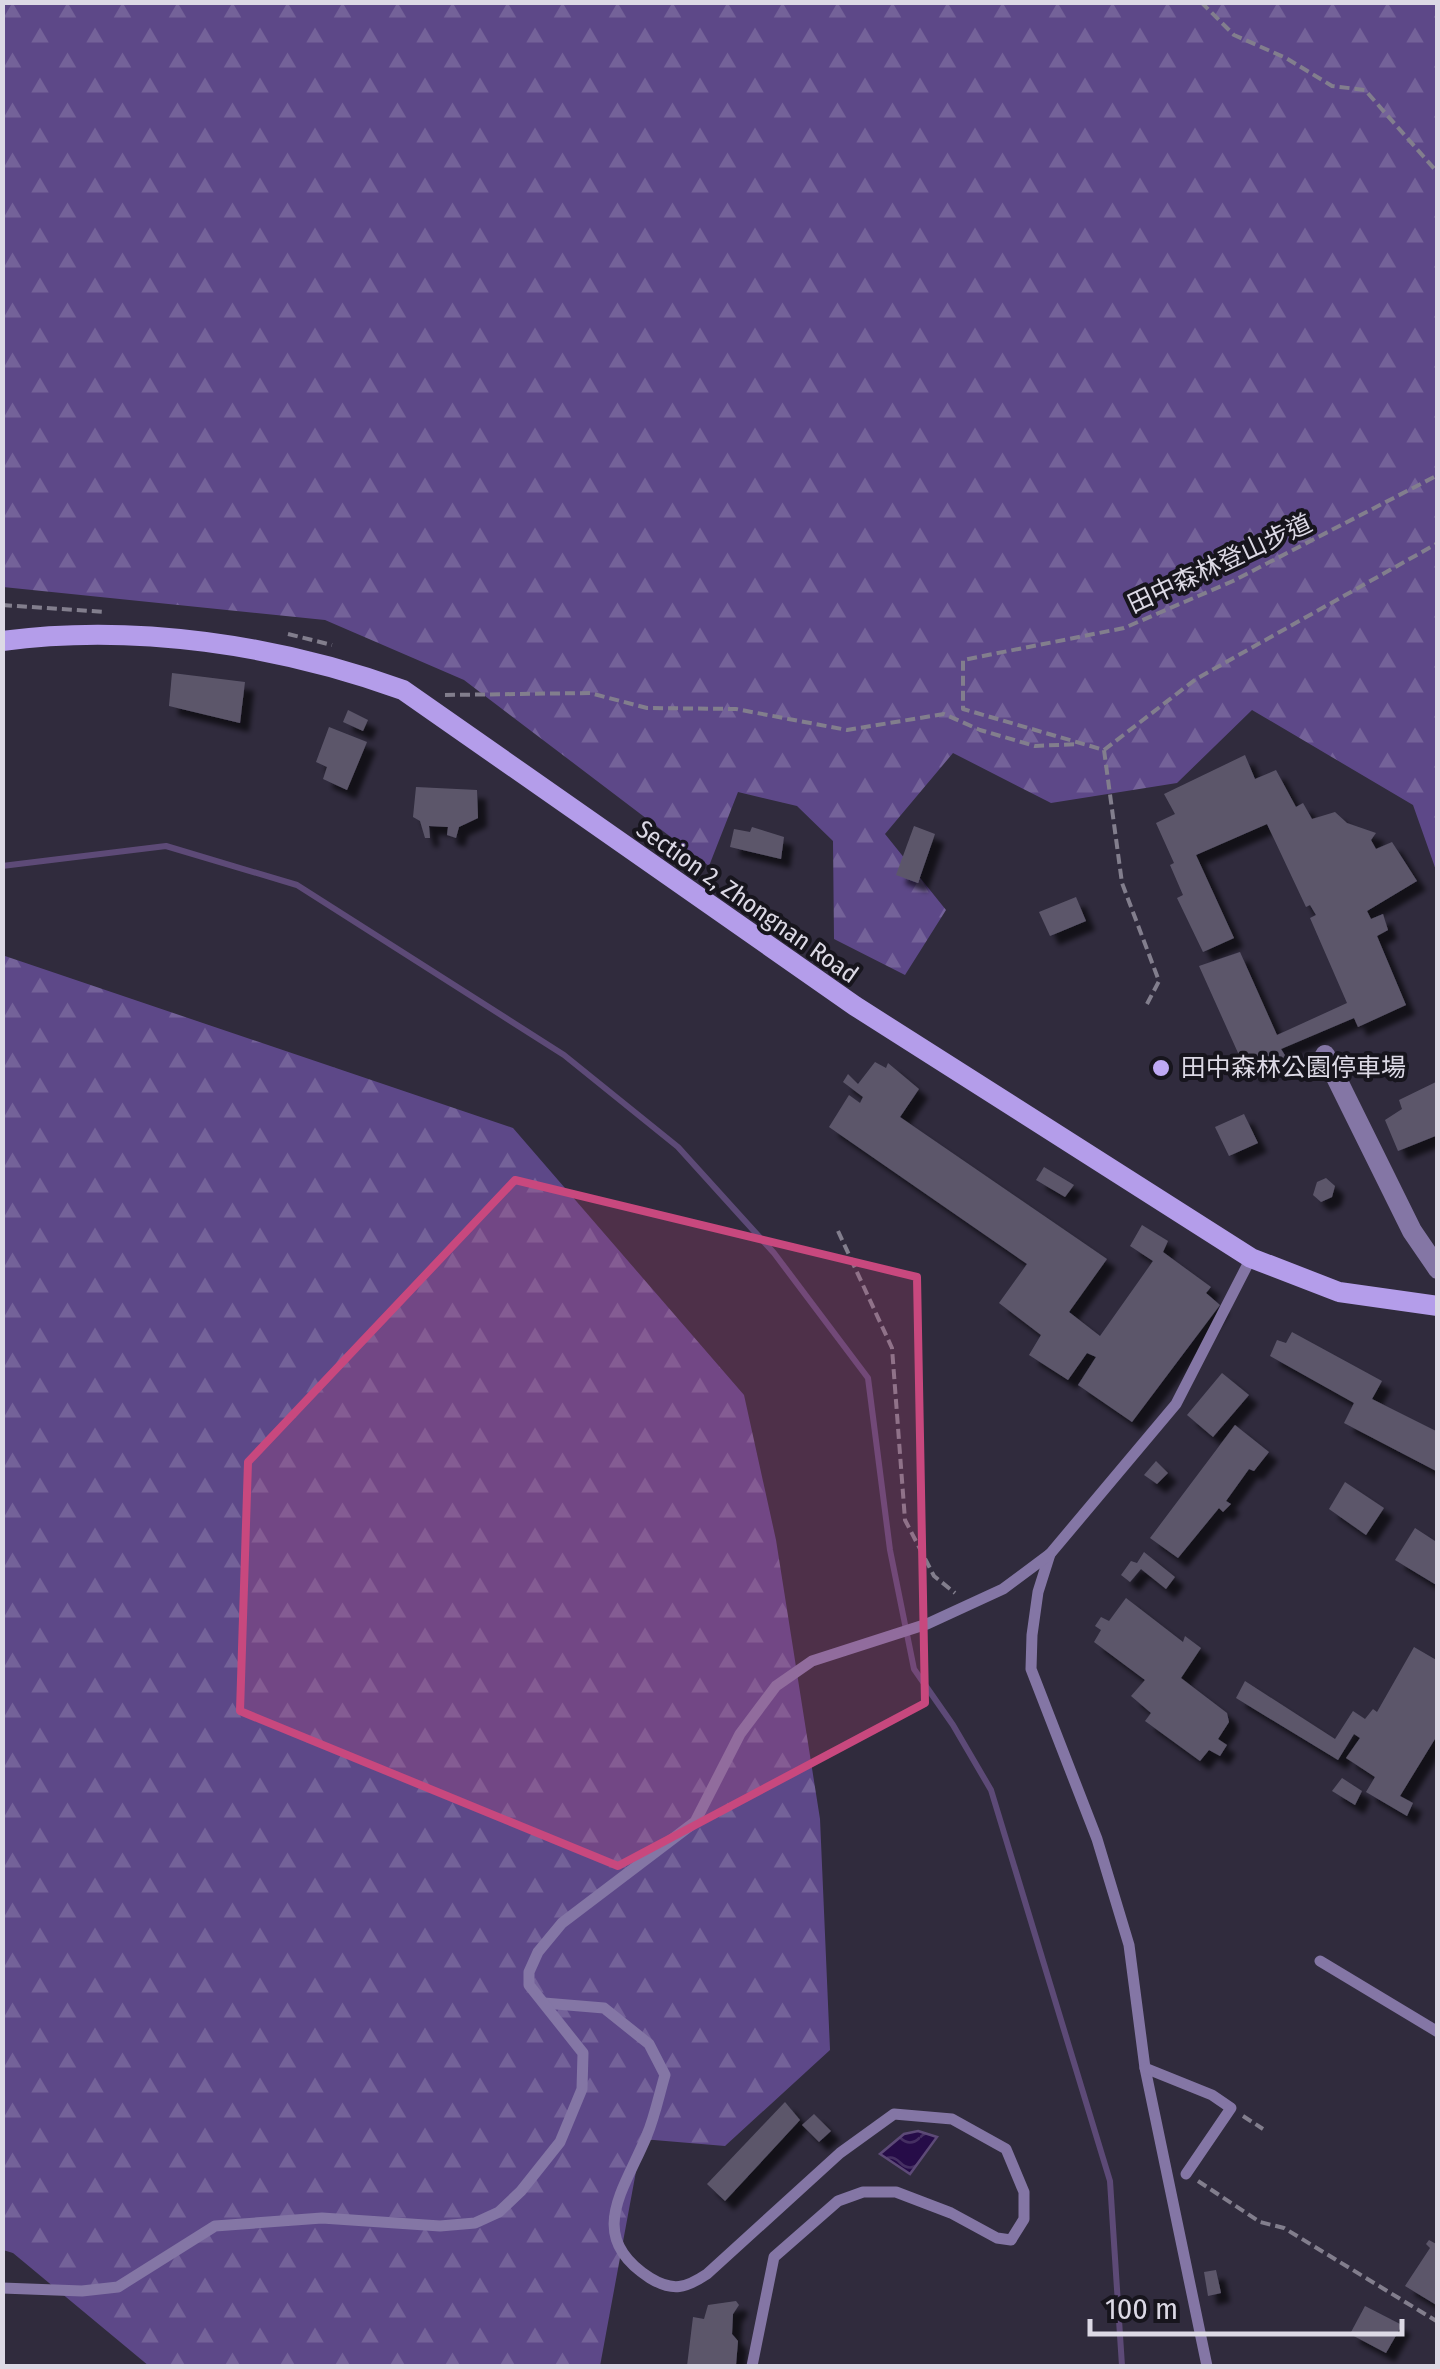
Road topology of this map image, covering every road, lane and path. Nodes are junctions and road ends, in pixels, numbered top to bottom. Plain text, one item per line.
1 (1201, 2) edge
2 (1438, 173) edge
3 (1438, 476) edge
4 (1438, 543) edge
5 (2, 642) edge
6 (442, 694) dead end
7 (1084, 744) junction
8 (1104, 750) junction
9 (1148, 1004) dead end
10 (1326, 1055) dead end
11 (838, 1232) dead end
12 (1252, 1258) junction
13 (1438, 1269) edge
14 (1438, 1306) edge
15 (1050, 1554) junction
16 (969, 1604) junction
17 (1320, 1961) dead end
18 (544, 2003) junction
19 (1438, 2032) edge
20 (1144, 2068) junction
21 (1231, 2108) junction
22 (1263, 2128) dead end
23 (1186, 2174) joint
24 (2, 2288) edge
25 (1438, 2322) edge
26 (752, 2366) edge
27 (1207, 2366) edge

1 - 2 path
3 - 7 path, 田中森林登山步道
4 - 8 path
5 - 12 main road, Section 2, Zhongnan Road
6 - 7 path
7 - 8 path, 田中森林登山步道
8 - 9 path
10 - 13 street
11 - 16 path
12 - 14 main road, Section 2, Zhongnan Road
12 - 15 lane
15 - 16 lane
15 - 20 lane
16 - 18 lane
17 - 19 lane
18 - 24 lane
18 - 26 lane
20 - 21 lane
20 - 27 lane
21 - 22 path
21 - 23 lane
23 - 25 path

